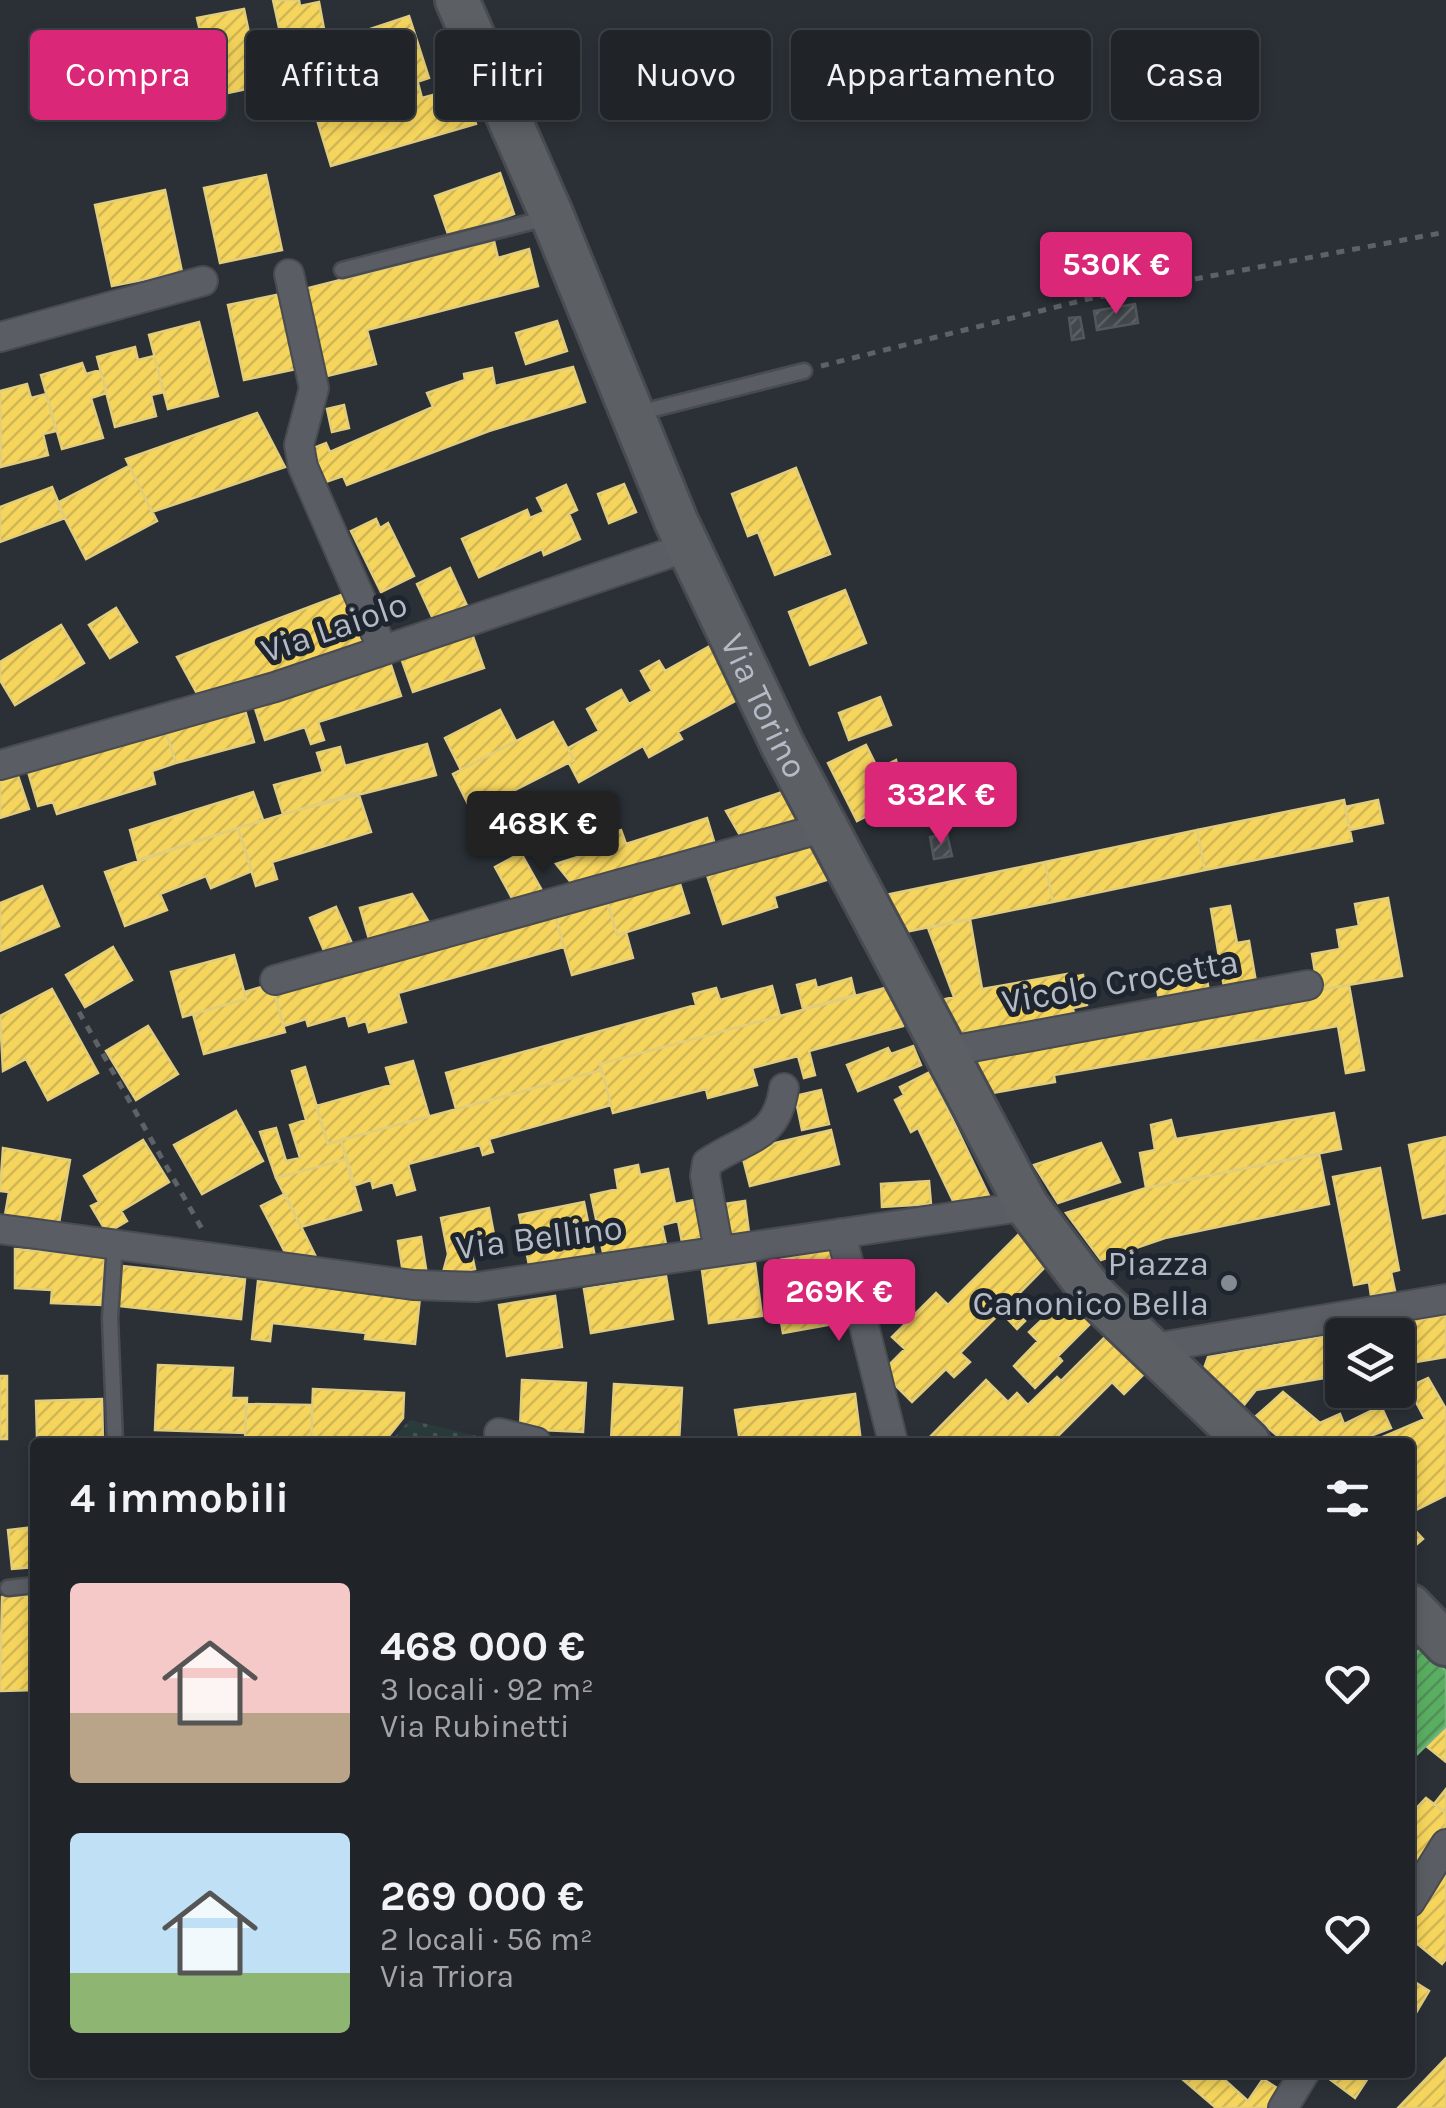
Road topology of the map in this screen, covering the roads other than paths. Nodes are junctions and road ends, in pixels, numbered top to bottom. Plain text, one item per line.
1 (457, 0) edge
2 (552, 216) junction
3 (342, 270) dead end
4 (289, 274) dead end
5 (203, 281) dead end
6 (0, 336) edge
7 (804, 370) road end
8 (632, 414) junction
9 (688, 547) junction
10 (383, 650) junction
11 (0, 766) edge
12 (826, 827) junction
13 (275, 980) dead end
14 (1308, 985) dead end
15 (945, 1052) junction
16 (784, 1088) dead end
17 (1027, 1206) junction
18 (0, 1229) edge
19 (841, 1232) junction
20 (115, 1244) junction
21 (720, 1251) junction
22 (1446, 1299) edge
23 (1148, 1349) junction
24 (498, 1433) dead end
25 (115, 1438) edge
26 (519, 1438) edge
27 (892, 1438) edge
28 (1244, 1438) edge
29 (30, 1586) edge
30 (8, 1588) dead end
31 (1446, 1844) edge
32 (1415, 1894) edge
33 (1302, 2078) edge
34 (1284, 2108) edge

1 - 2 main road, Via Torino
2 - 3 lane
2 - 8 main road, Via Torino
4 - 10 street
5 - 6 street
7 - 8 lane
8 - 9 main road, Via Torino
9 - 10 street, Via Laiolo
9 - 12 main road, Via Torino
10 - 11 street, Via Laiolo
12 - 13 street
12 - 15 main road, Via Torino
14 - 15 street, Vicolo Crocetta
15 - 17 main road, Via Torino
16 - 21 street
17 - 19 street, Via Bellino
17 - 23 main road, Via Torino
18 - 20 street, Via Bellino
19 - 21 street, Via Bellino
19 - 27 street
20 - 21 street, Via Bellino
20 - 25 lane
22 - 23 street
23 - 28 main road, Via Torino
24 - 26 street
29 - 30 lane
31 - 32 street
33 - 34 street

